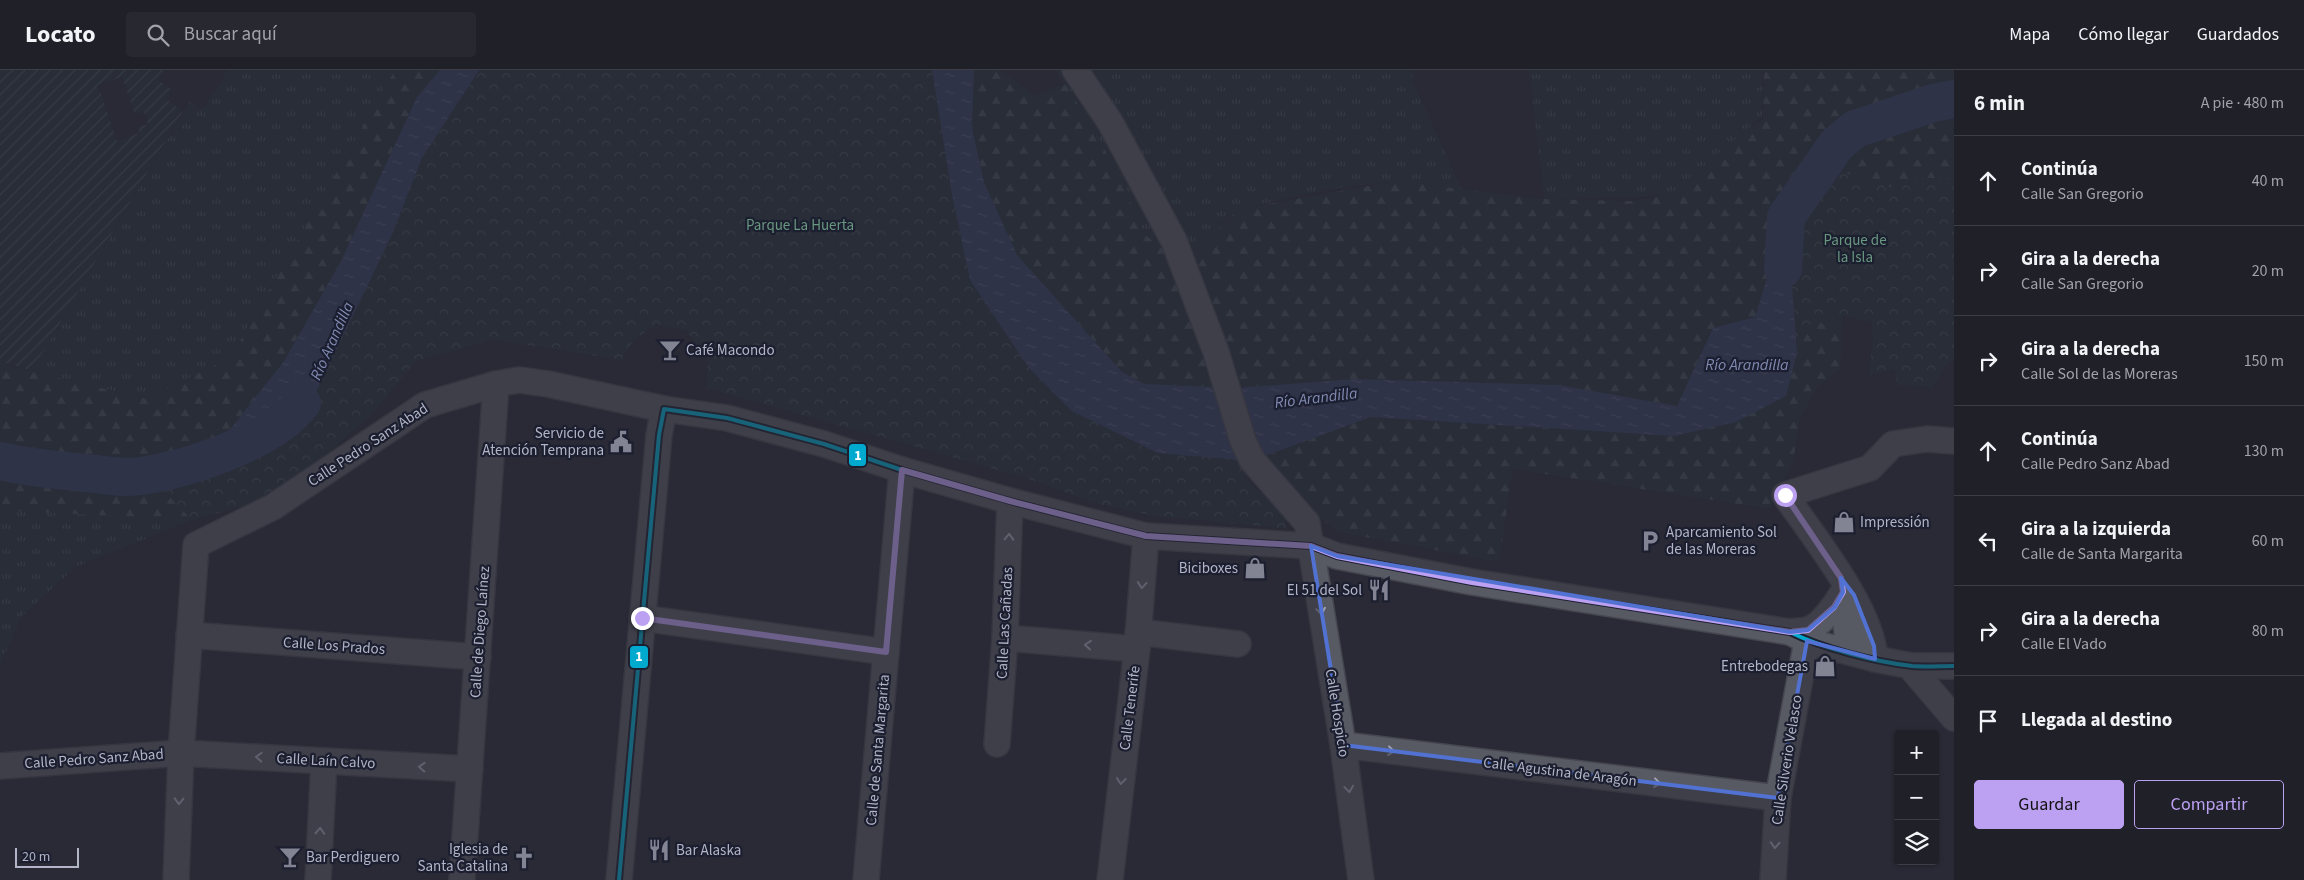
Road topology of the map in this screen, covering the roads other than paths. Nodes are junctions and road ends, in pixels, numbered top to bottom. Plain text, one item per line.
1 (1075, 70) edge
2 (496, 384) junction
3 (664, 409) junction
4 (1954, 441) edge
5 (902, 470) junction
6 (1010, 501) junction
7 (1146, 536) junction
8 (1311, 546) junction
9 (1842, 585) junction
10 (642, 618) junction
11 (1799, 637) junction
12 (1006, 638) junction
13 (189, 641) junction
14 (1137, 641) junction
15 (1238, 644) dead end
16 (886, 652) junction
17 (1849, 652) junction
18 (1875, 659) junction
19 (478, 662) junction
20 (1912, 666) junction
21 (1954, 666) edge
22 (1954, 674) edge
23 (1949, 714) edge
24 (997, 744) dead end
25 (1343, 745) junction
26 (181, 753) junction
27 (324, 761) junction
28 (0, 766) edge
29 (470, 769) junction
30 (1778, 798) junction
31 (176, 880) edge
32 (318, 880) edge
33 (462, 880) edge
34 (619, 880) edge
35 (866, 880) edge
36 (1110, 880) edge
37 (1361, 880) edge
38 (1773, 880) edge

1 - 8 street, Calle Hospicio
2 - 3 street, Calle Pedro Sanz Abad
2 - 13 street, Calle Pedro Sanz Abad
2 - 19 street, Calle de Diego Laínez
3 - 5 street, Calle Pedro Sanz Abad
3 - 10 street
4 - 9 street
5 - 6 street, Calle Pedro Sanz Abad
5 - 16 street, Calle de Santa Margarita
6 - 7 street, Calle Pedro Sanz Abad
12 -> 6 street, Calle Las Cañadas
7 - 8 street, Calle Pedro Sanz Abad
7 -> 14 street, Calle Tenerife
8 - 11 street, Calle Pedro Sanz Abad
8 -> 25 street, Calle Hospicio
9 - 11 street
9 - 17 street
9 - 18 street
10 - 16 street
10 - 34 street
11 - 17 street, Calle Pedro Sanz Abad
11 - 30 street, Calle Silverio Velasco
14 -> 12 street
12 - 24 street, Calle Las Cañadas
13 - 19 street, Calle Los Prados
13 - 26 street, Calle Pedro Sanz Abad
14 - 15 street
14 -> 36 street, Calle Tenerife
16 - 35 street, Calle de Santa Margarita
17 - 18 street, Calle Pedro Sanz Abad
18 - 20 street, Calle Pedro Sanz Abad
19 - 29 street, Calle de Diego Laínez
20 - 21 street, Calle Pedro Sanz Abad
20 - 23 street
22 - 23 street
25 -> 30 street, Calle Agustina de Aragón
25 -> 37 street, Calle Hospicio
27 -> 26 street, Calle Laín Calvo
26 - 28 street, Calle Pedro Sanz Abad
26 -> 31 street
29 -> 27 street, Calle Laín Calvo
32 -> 27 street
29 - 33 street, Calle de Diego Laínez
30 -> 38 street, Calle Silverio Velasco

